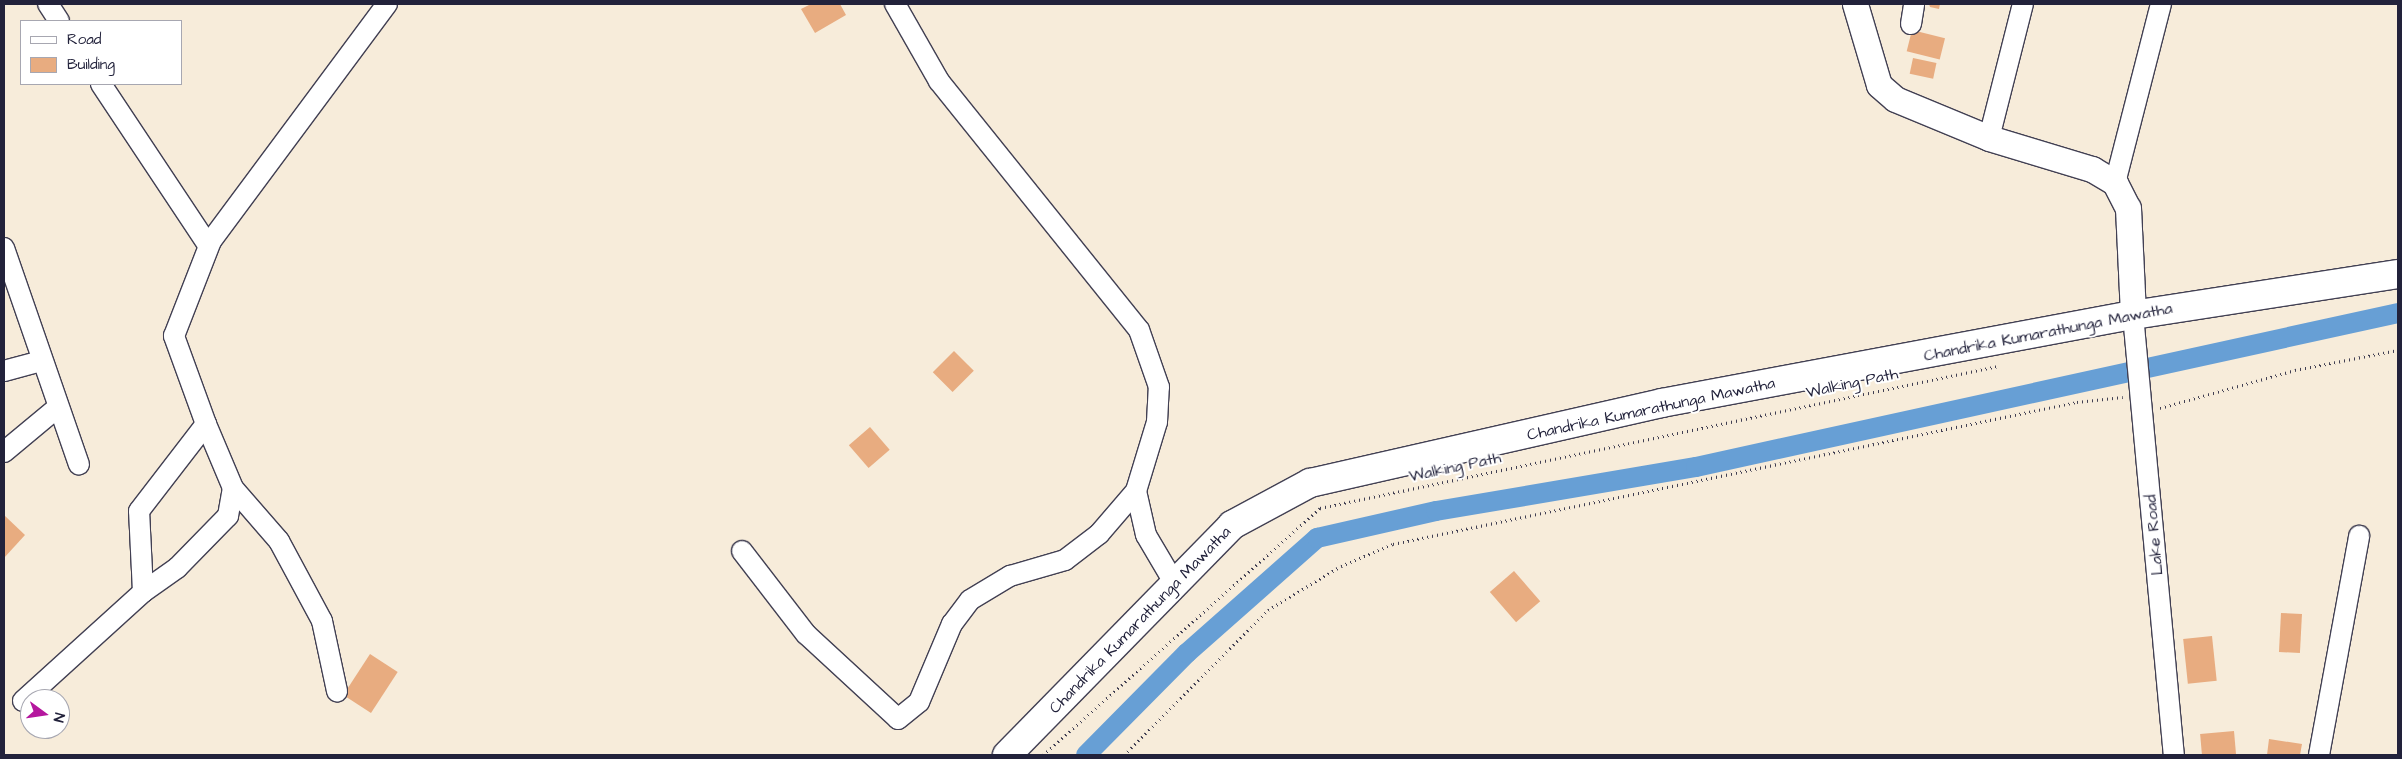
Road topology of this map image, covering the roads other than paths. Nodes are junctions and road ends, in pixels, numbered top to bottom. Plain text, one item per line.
1 (48, 4) edge
2 (387, 4) edge
3 (895, 4) edge
4 (1854, 4) edge
5 (1914, 4) edge
6 (2024, 4) edge
7 (2161, 4) edge
8 (58, 20) edge
9 (1911, 24) dead end
10 (102, 85) edge
11 (1989, 138) junction
12 (2115, 183) junction
13 (211, 241) junction
14 (4, 248) edge
15 (2398, 274) edge
16 (2134, 326) junction
17 (41, 361) junction
18 (4, 371) edge
19 (57, 408) junction
20 (206, 424) junction
21 (4, 452) edge
22 (78, 464) dead end
23 (233, 488) junction
24 (1136, 491) junction
25 (2359, 536) dead end
26 (742, 551) dead end
27 (1175, 584) junction
28 (143, 592) junction
29 (36, 689) edge
30 (337, 691) dead end
31 (1006, 755) edge
32 (2174, 755) edge
33 (2319, 755) edge

1 - 8 street
2 - 13 street
3 - 24 street
4 - 11 street
5 - 9 street
6 - 11 street
7 - 12 street
10 - 13 street
11 - 12 street
12 - 16 street
13 - 20 street
14 - 17 street
15 - 16 main road, Chandrika Kumarathunga Mawatha
16 - 27 main road, Chandrika Kumarathunga Mawatha
16 - 32 street, Lake Road
17 - 18 street
17 - 19 street
19 - 21 street
19 - 22 street
20 - 23 street
20 - 28 street
23 - 28 street
23 - 30 street
24 - 26 street
24 - 27 street
25 - 33 street
27 - 31 main road, Chandrika Kumarathunga Mawatha
28 - 29 street

